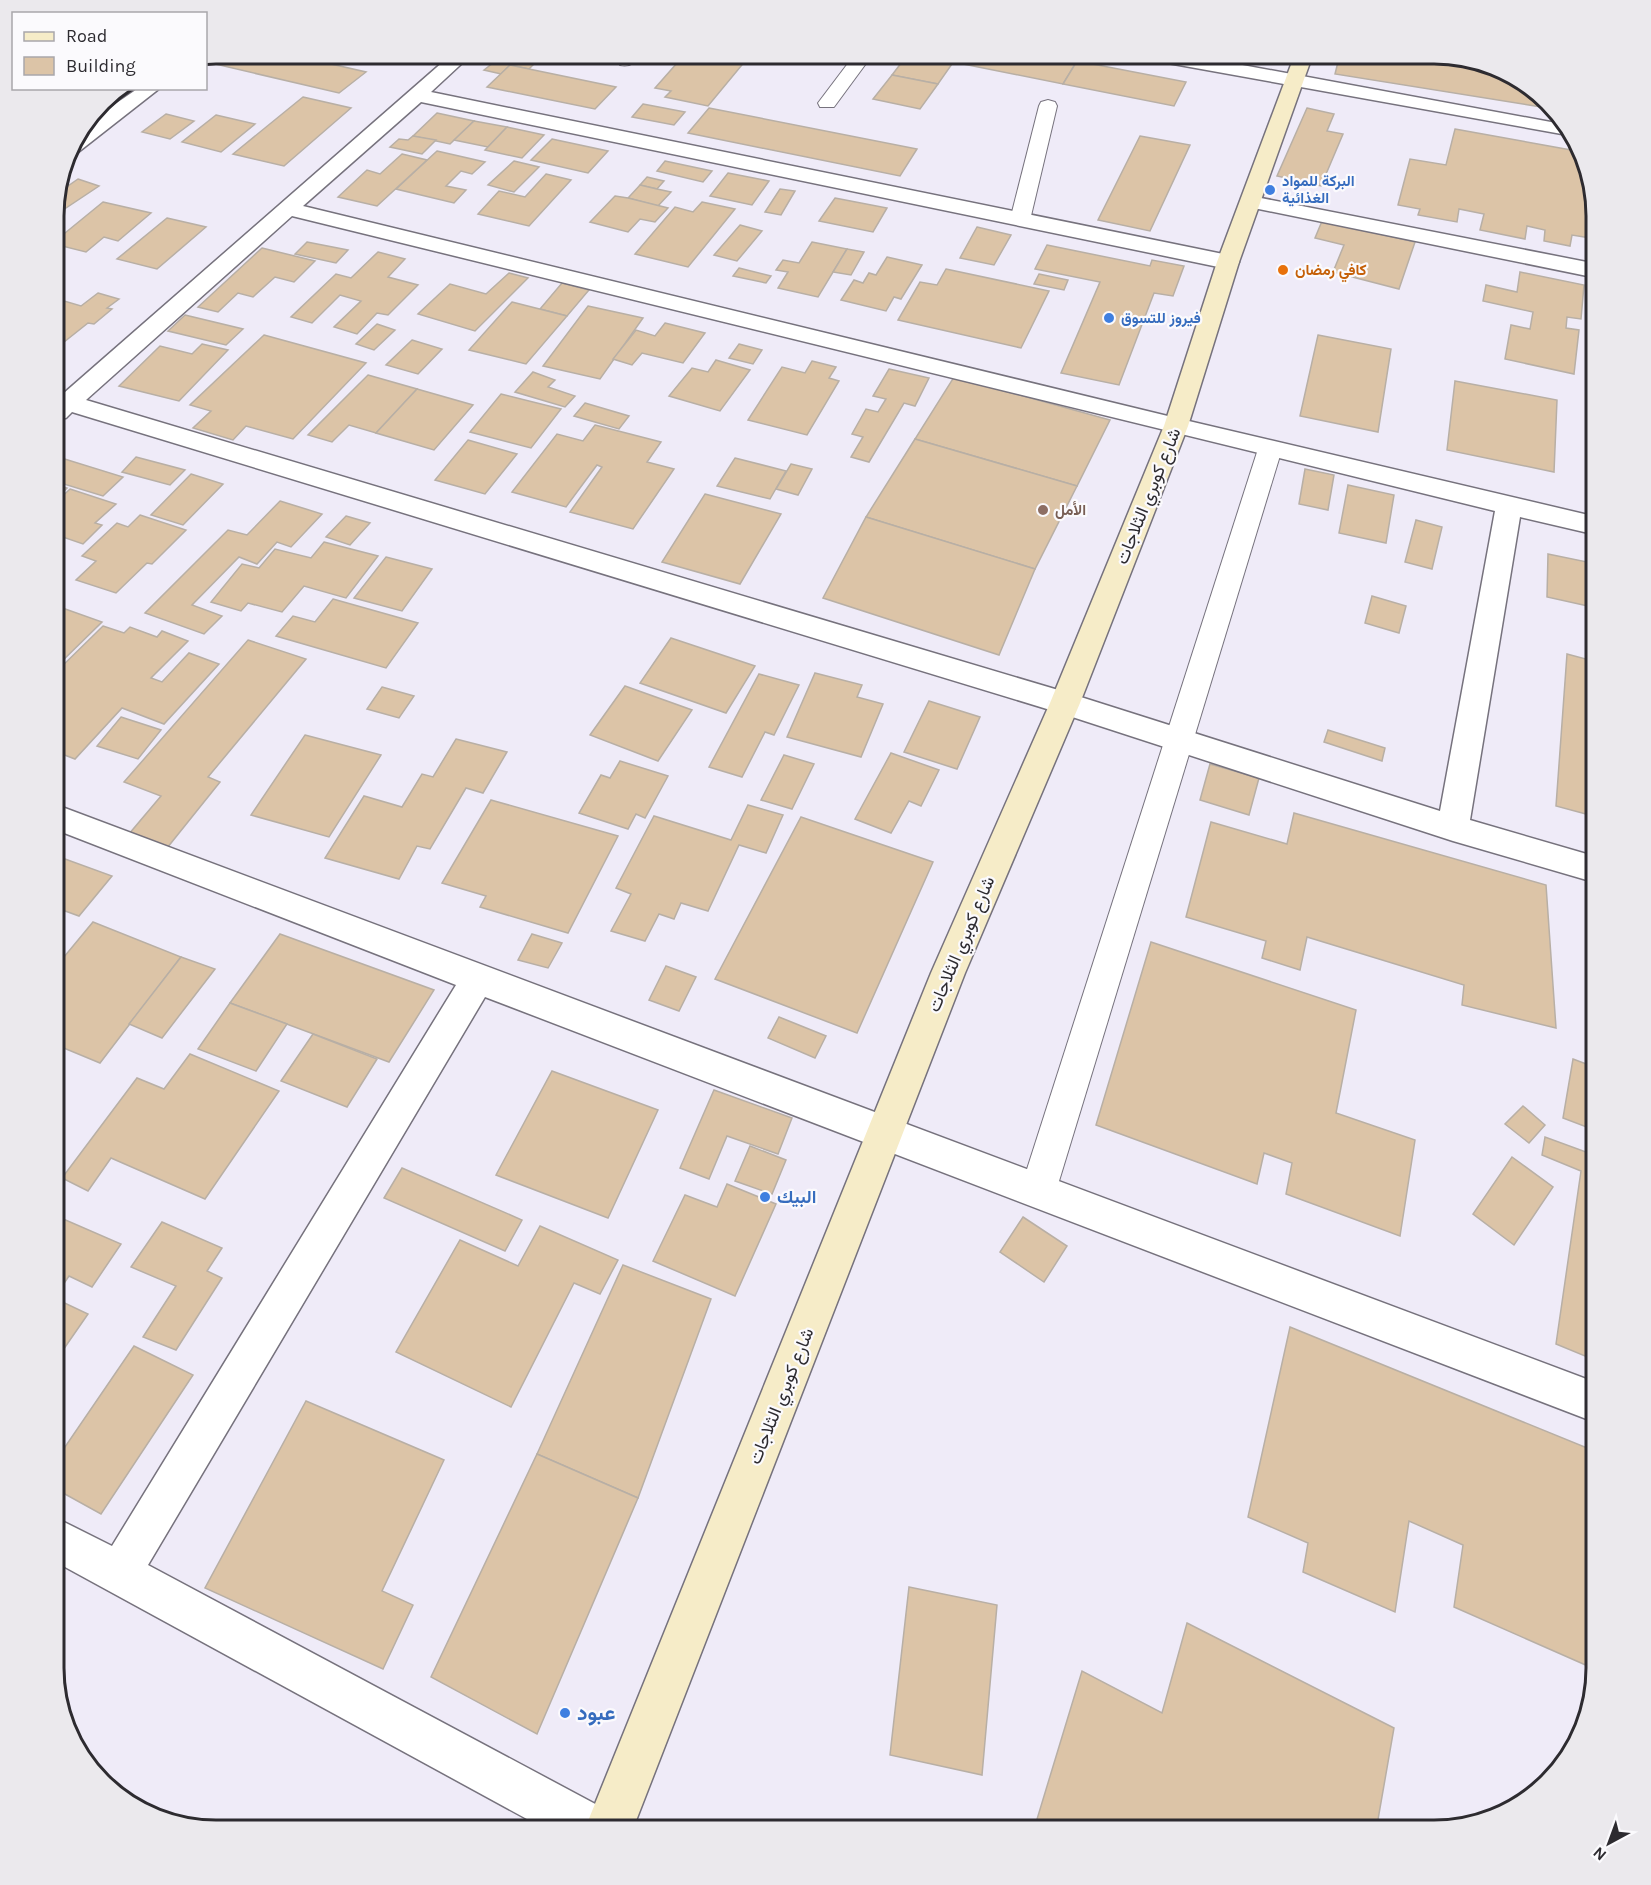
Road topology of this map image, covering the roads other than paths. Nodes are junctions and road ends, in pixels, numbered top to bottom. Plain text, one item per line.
1 (451, 65) edge
2 (856, 65) edge
3 (1276, 65) edge
4 (1299, 67) edge
5 (148, 90) edge
6 (417, 95) junction
7 (827, 103) dead end
8 (1048, 106) dead end
9 (1558, 128) edge
10 (88, 135) edge
11 (1251, 202) junction
12 (289, 209) junction
13 (1020, 219) junction
14 (1228, 262) junction
15 (1586, 269) edge
16 (65, 401) edge
17 (65, 406) edge
18 (1176, 426) junction
19 (1270, 448) junction
20 (1509, 505) junction
21 (1586, 523) edge
22 (1065, 703) junction
23 (1180, 740) junction
24 (65, 820) edge
25 (1453, 828) junction
26 (1586, 867) edge
27 (478, 979) junction
28 (885, 1134) junction
29 (1038, 1191) junction
30 (1586, 1399) edge
31 (65, 1544) edge
32 (119, 1575) junction
33 (576, 1820) edge
34 (612, 1820) edge

1 - 6 street
2 - 7 lane
3 - 4 street
4 - 9 street
4 - 11 main road, شارع كوبري الثلاجات
5 - 10 street
6 - 12 street
6 - 13 street
8 - 13 lane
11 - 14 main road, شارع كوبري الثلاجات
11 - 15 street
12 - 16 street
12 - 18 street
13 - 14 street
14 - 18 main road, شارع كوبري الثلاجات
17 - 22 street
18 - 19 street
18 - 22 main road, شارع كوبري الثلاجات
19 - 20 street
19 - 23 lane
20 - 21 street
20 - 25 street
22 - 23 street
22 - 28 main road, شارع كوبري الثلاجات
23 - 25 street
23 - 29 lane
24 - 27 street
25 - 26 street
27 - 28 street
27 - 32 street
28 - 29 street
28 - 34 main road, شارع كوبري الثلاجات
29 - 30 street
31 - 32 street
32 - 33 street

